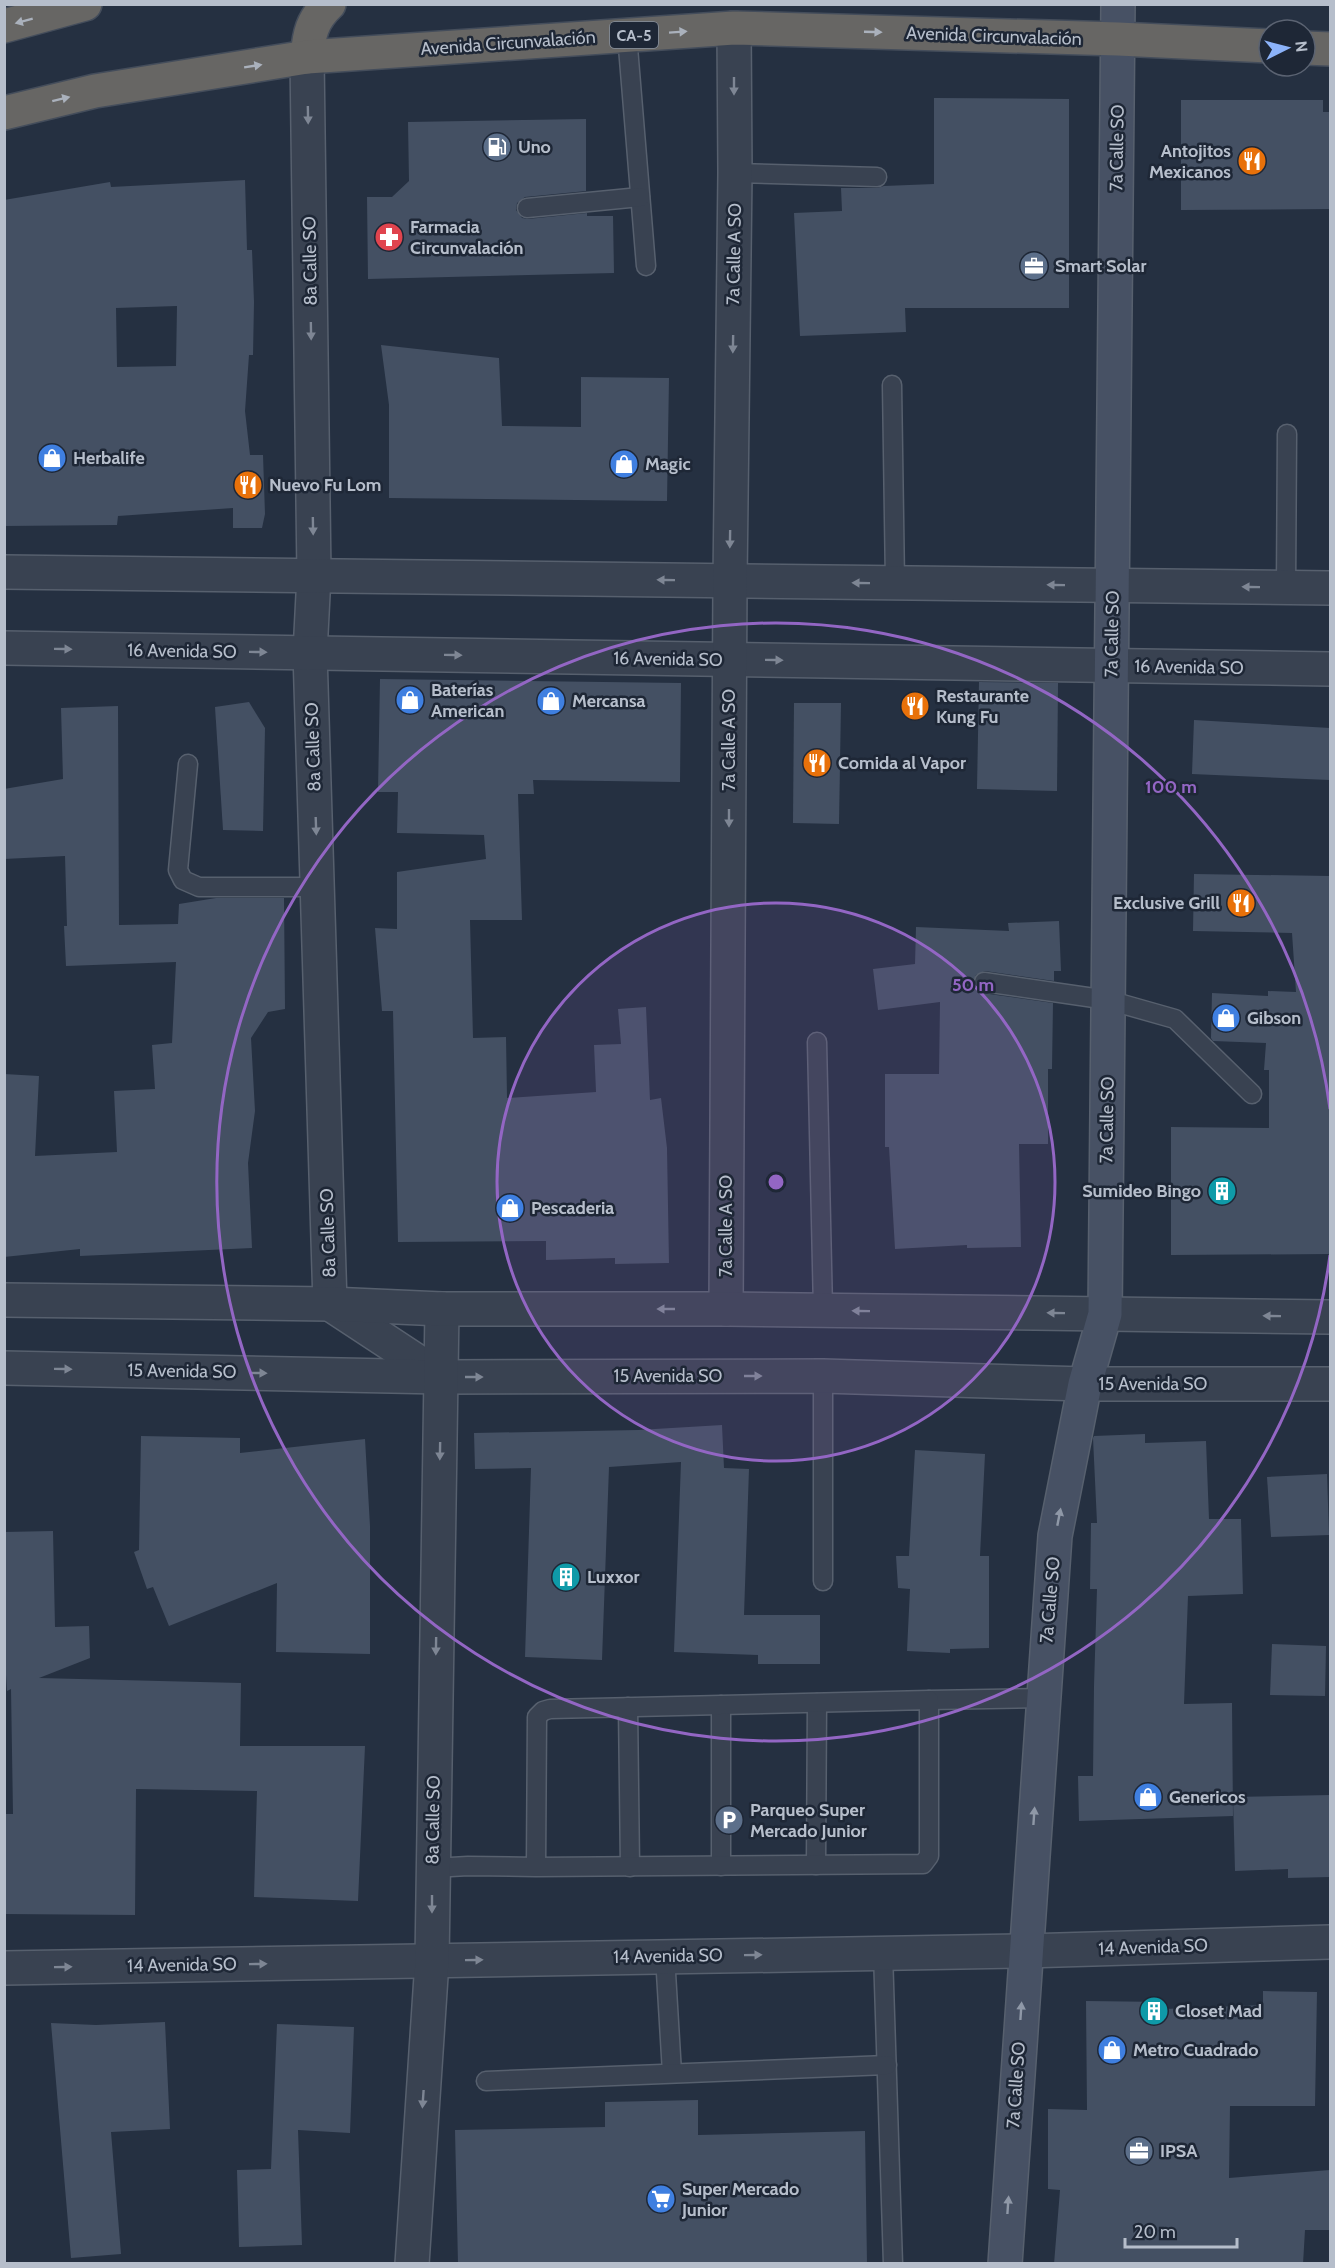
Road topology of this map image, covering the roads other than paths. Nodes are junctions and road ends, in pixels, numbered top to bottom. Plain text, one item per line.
1 (85, 4) edge
2 (329, 4) edge
3 (1118, 4) edge
4 (4, 26) edge
5 (734, 28) junction
6 (627, 35) junction
7 (1118, 39) junction
8 (1257, 45) edge
9 (307, 57) junction
10 (4, 112) edge
11 (735, 173) junction
12 (877, 177) dead end
13 (640, 197) junction
14 (527, 208) dead end
15 (646, 266) dead end
16 (892, 385) dead end
17 (1287, 434) dead end
18 (4, 572) edge
19 (314, 575) junction
20 (730, 581) junction
21 (895, 583) junction
22 (1112, 586) junction
23 (1286, 588) junction
24 (1330, 588) edge
25 (4, 648) edge
26 (310, 653) junction
27 (729, 660) junction
28 (1111, 666) junction
29 (1330, 669) edge
30 (188, 764) dead end
31 (318, 887) junction
32 (984, 982) dead end
33 (1108, 999) junction
34 (817, 1042) dead end
35 (1251, 1094) dead end
36 (4, 1300) edge
37 (330, 1304) junction
38 (442, 1309) junction
39 (726, 1309) junction
40 (824, 1310) junction
41 (1105, 1314) junction
42 (1330, 1317) edge
43 (4, 1368) edge
44 (824, 1376) junction
45 (441, 1377) junction
46 (1085, 1384) junction
47 (1330, 1384) edge
48 (823, 1581) dead end
49 (1043, 1698) junction
50 (929, 1700) junction
51 (818, 1703) junction
52 (721, 1705) junction
53 (628, 1707) junction
54 (816, 1865) junction
55 (721, 1866) junction
56 (536, 1867) junction
57 (630, 1867) junction
58 (432, 1868) junction
59 (1330, 1942) edge
60 (1025, 1951) junction
61 (883, 1953) junction
62 (665, 1956) junction
63 (432, 1961) junction
64 (4, 1968) edge
65 (886, 2065) junction
66 (672, 2073) junction
67 (486, 2081) dead end
68 (412, 2264) edge
69 (893, 2264) edge
70 (1005, 2264) edge

1 -> 4 highway
2 - 9 highway
3 - 7 main road, 7a Calle SO
6 -> 5 highway, Avenida Circunvalación / CA-5
5 -> 7 highway, Avenida Circunvalación / CA-5
5 -> 11 street, 7a Calle A SO
6 - 9 highway, Avenida Circunvalación / CA-5
6 - 13 lane
7 - 8 highway, Avenida Circunvalación / CA-5
7 - 22 main road, 7a Calle SO
10 -> 9 highway, Avenida Circunvalación / CA-5
9 -> 19 street, 8a Calle SO
11 - 12 lane
11 -> 20 street, 7a Calle A SO
13 - 14 lane
13 - 15 lane
16 - 21 lane
17 - 23 lane
18 - 19 street
20 -> 19 street
19 - 26 street, 8a Calle SO
21 -> 20 street
20 - 27 street, 7a Calle A SO
22 -> 21 street
23 -> 22 street
22 - 28 main road, 7a Calle SO
23 - 24 street
25 -> 26 street, 16 Avenida SO
26 -> 27 street, 16 Avenida SO
26 -> 31 street, 8a Calle SO
27 -> 28 street, 16 Avenida SO
27 -> 39 street, 7a Calle A SO
28 - 29 street, 16 Avenida SO
28 - 33 main road, 7a Calle SO
30 - 31 lane
31 - 37 street, 8a Calle SO
32 - 33 lane
33 - 35 lane
33 - 41 main road, 7a Calle SO
34 - 40 lane
36 - 37 street
37 - 38 street
37 - 45 street, 8a Calle SO
39 -> 38 street
38 - 45 street, 8a Calle SO
39 - 40 street
41 -> 40 street
42 -> 41 street
41 - 46 main road, 7a Calle SO
43 -> 45 street, 15 Avenida SO
45 -> 44 street, 15 Avenida SO
44 - 46 street, 15 Avenida SO
44 - 48 lane
45 -> 58 street, 8a Calle SO
46 - 47 street, 15 Avenida SO
49 -> 46 main road, 7a Calle SO
49 - 50 lane
60 -> 49 main road, 7a Calle SO
50 - 51 lane
50 - 54 lane
51 - 52 lane
51 - 54 lane
52 - 53 lane
52 - 55 lane
53 - 56 lane
53 - 57 lane
54 - 55 lane
55 - 57 lane
56 - 57 lane
56 - 58 lane
58 -> 63 street, 8a Calle SO
59 - 60 street, 14 Avenida SO
60 - 61 street, 14 Avenida SO
70 -> 60 main road, 7a Calle SO
62 -> 61 street, 14 Avenida SO
61 - 65 lane
63 -> 62 street, 14 Avenida SO
62 - 66 lane
64 -> 63 street, 14 Avenida SO
63 -> 68 street, 8a Calle SO
65 - 66 lane
65 - 69 lane
66 - 67 lane

